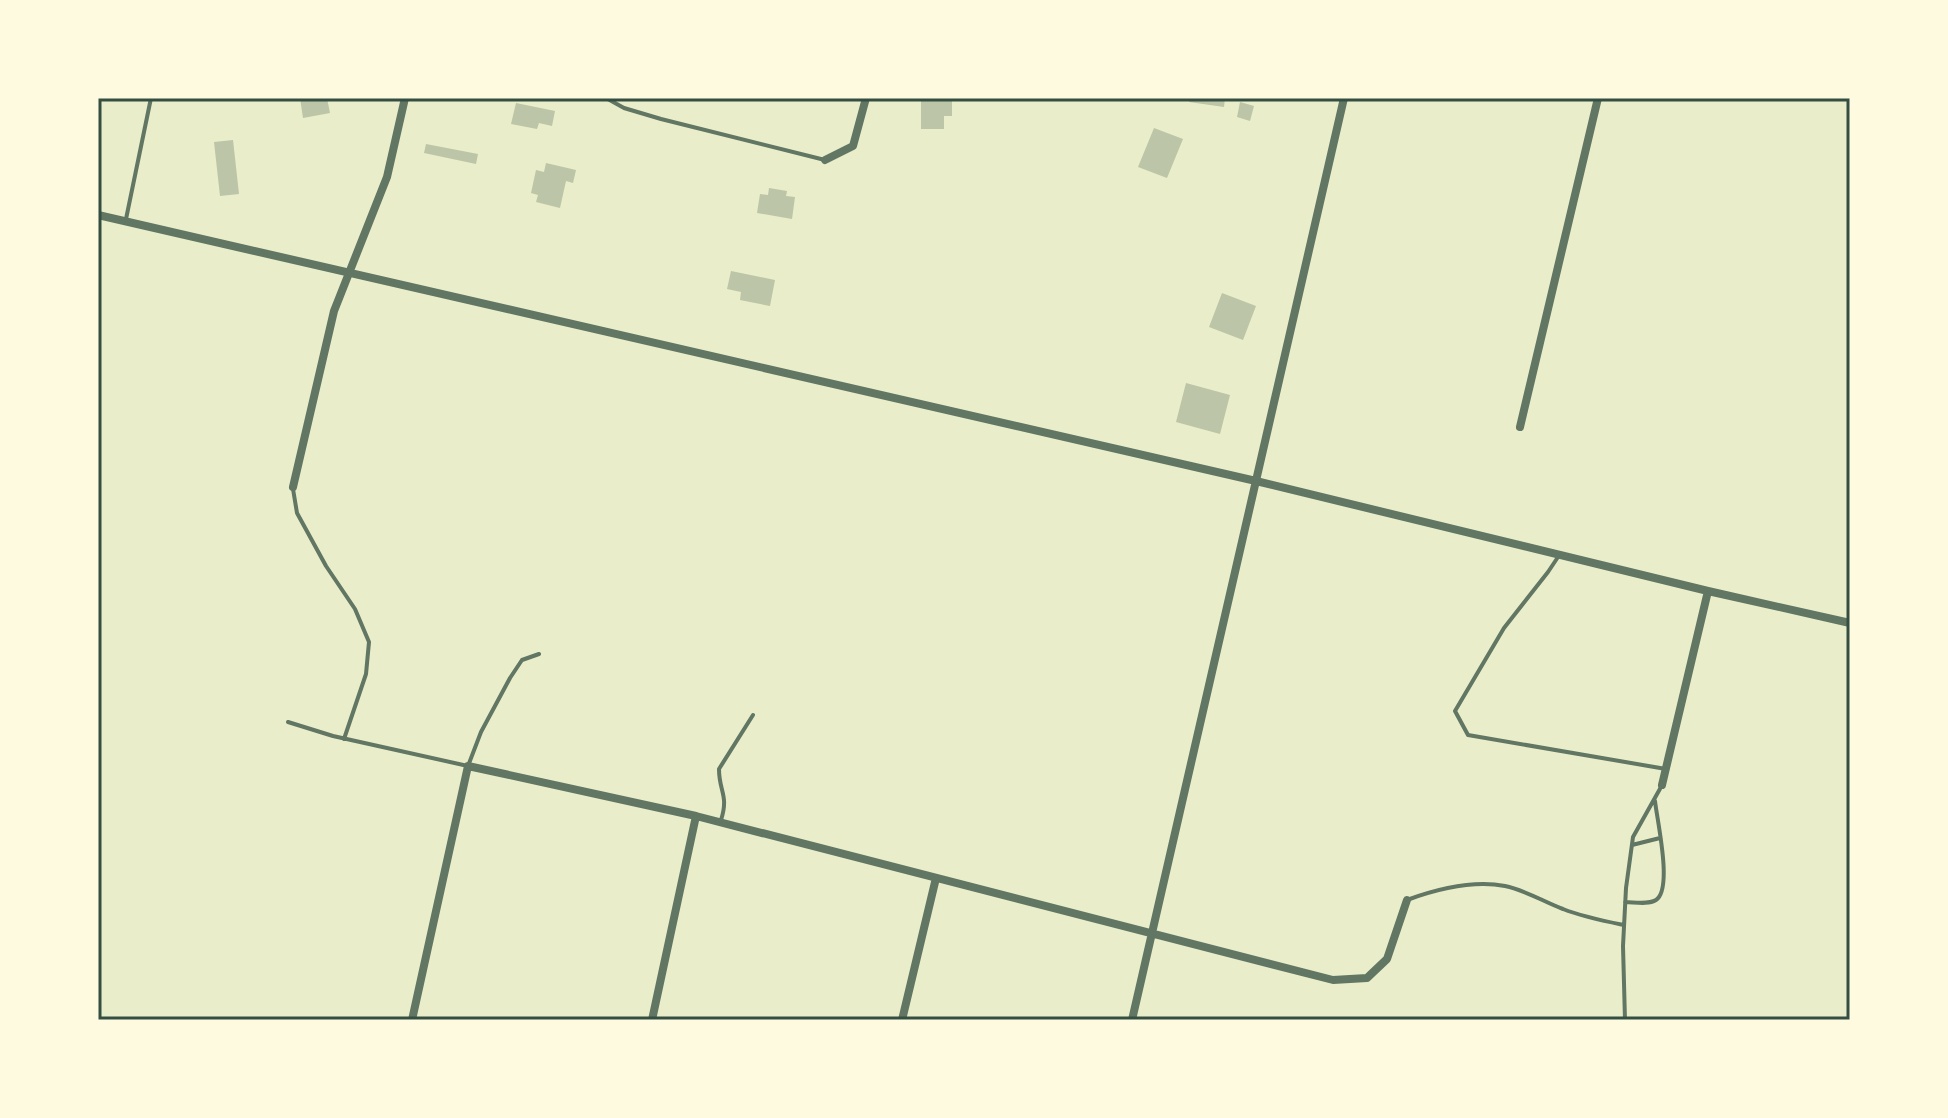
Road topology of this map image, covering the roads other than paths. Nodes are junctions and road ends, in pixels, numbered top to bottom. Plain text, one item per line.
1 (151, 98) edge
2 (405, 98) edge
3 (606, 98) edge
4 (866, 98) edge
5 (1344, 98) edge
6 (1598, 98) edge
7 (825, 160) joint
8 (98, 215) edge
9 (125, 222) junction
10 (348, 273) junction
11 (1520, 427) dead end
12 (1256, 481) junction
13 (293, 487) joint
14 (1559, 555) junction
15 (1708, 591) junction
16 (1850, 623) edge
17 (539, 654) dead end
18 (753, 715) dead end
19 (288, 722) dead end
20 (344, 739) junction
21 (468, 766) junction
22 (1666, 769) junction
23 (1662, 785) joint
24 (1654, 799) junction
25 (696, 816) junction
26 (720, 823) junction
27 (1660, 838) junction
28 (1632, 845) junction
29 (936, 878) junction
30 (1407, 900) joint
31 (1625, 902) junction
32 (1624, 925) junction
33 (1152, 934) junction
34 (412, 1020) edge
35 (652, 1020) edge
36 (902, 1020) edge
37 (1132, 1020) edge
38 (1625, 1020) edge

1 - 9 lane
2 - 10 street
3 - 7 lane
4 - 7 street
5 - 12 street
6 - 11 street
8 - 9 street
9 - 10 street
10 - 12 street
10 - 13 street
12 - 14 street
12 - 33 street
13 - 20 lane
14 - 15 street
14 - 22 lane
15 - 16 street
15 - 22 street
17 - 21 lane
18 - 26 lane
19 - 20 lane
20 - 21 lane
21 - 25 street
21 - 34 street
22 - 23 street
23 - 24 lane
24 - 27 lane
24 - 28 lane
25 - 26 street
25 - 35 street
26 - 29 street
27 - 28 lane
27 - 31 lane
28 - 31 lane
29 - 33 street
29 - 36 street
30 - 32 lane
30 - 33 street
31 - 32 lane
32 - 38 lane
33 - 37 street

